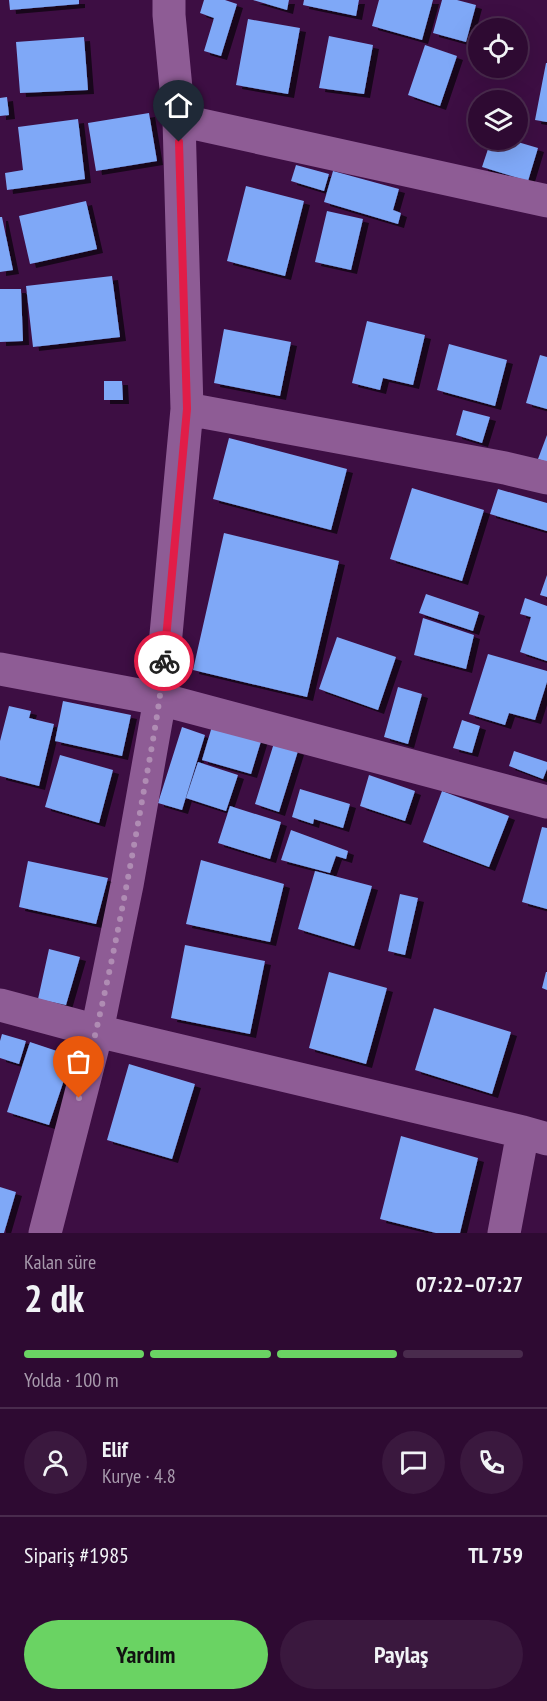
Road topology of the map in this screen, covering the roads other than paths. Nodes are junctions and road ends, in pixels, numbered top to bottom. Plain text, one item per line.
1 (170, 0) edge
2 (179, 120) junction
3 (547, 201) edge
4 (187, 409) junction
5 (547, 478) edge
6 (0, 669) edge
7 (160, 699) junction
8 (547, 801) edge
9 (0, 1005) edge
10 (97, 1031) junction
11 (535, 1136) edge
12 (45, 1233) edge
13 (504, 1233) edge

1 - 2 street
2 - 3 street
2 - 4 street
4 - 5 street
4 - 7 street
6 - 7 street
7 - 8 street
7 - 10 street
9 - 10 street
10 - 11 street
10 - 12 street
11 - 13 street

